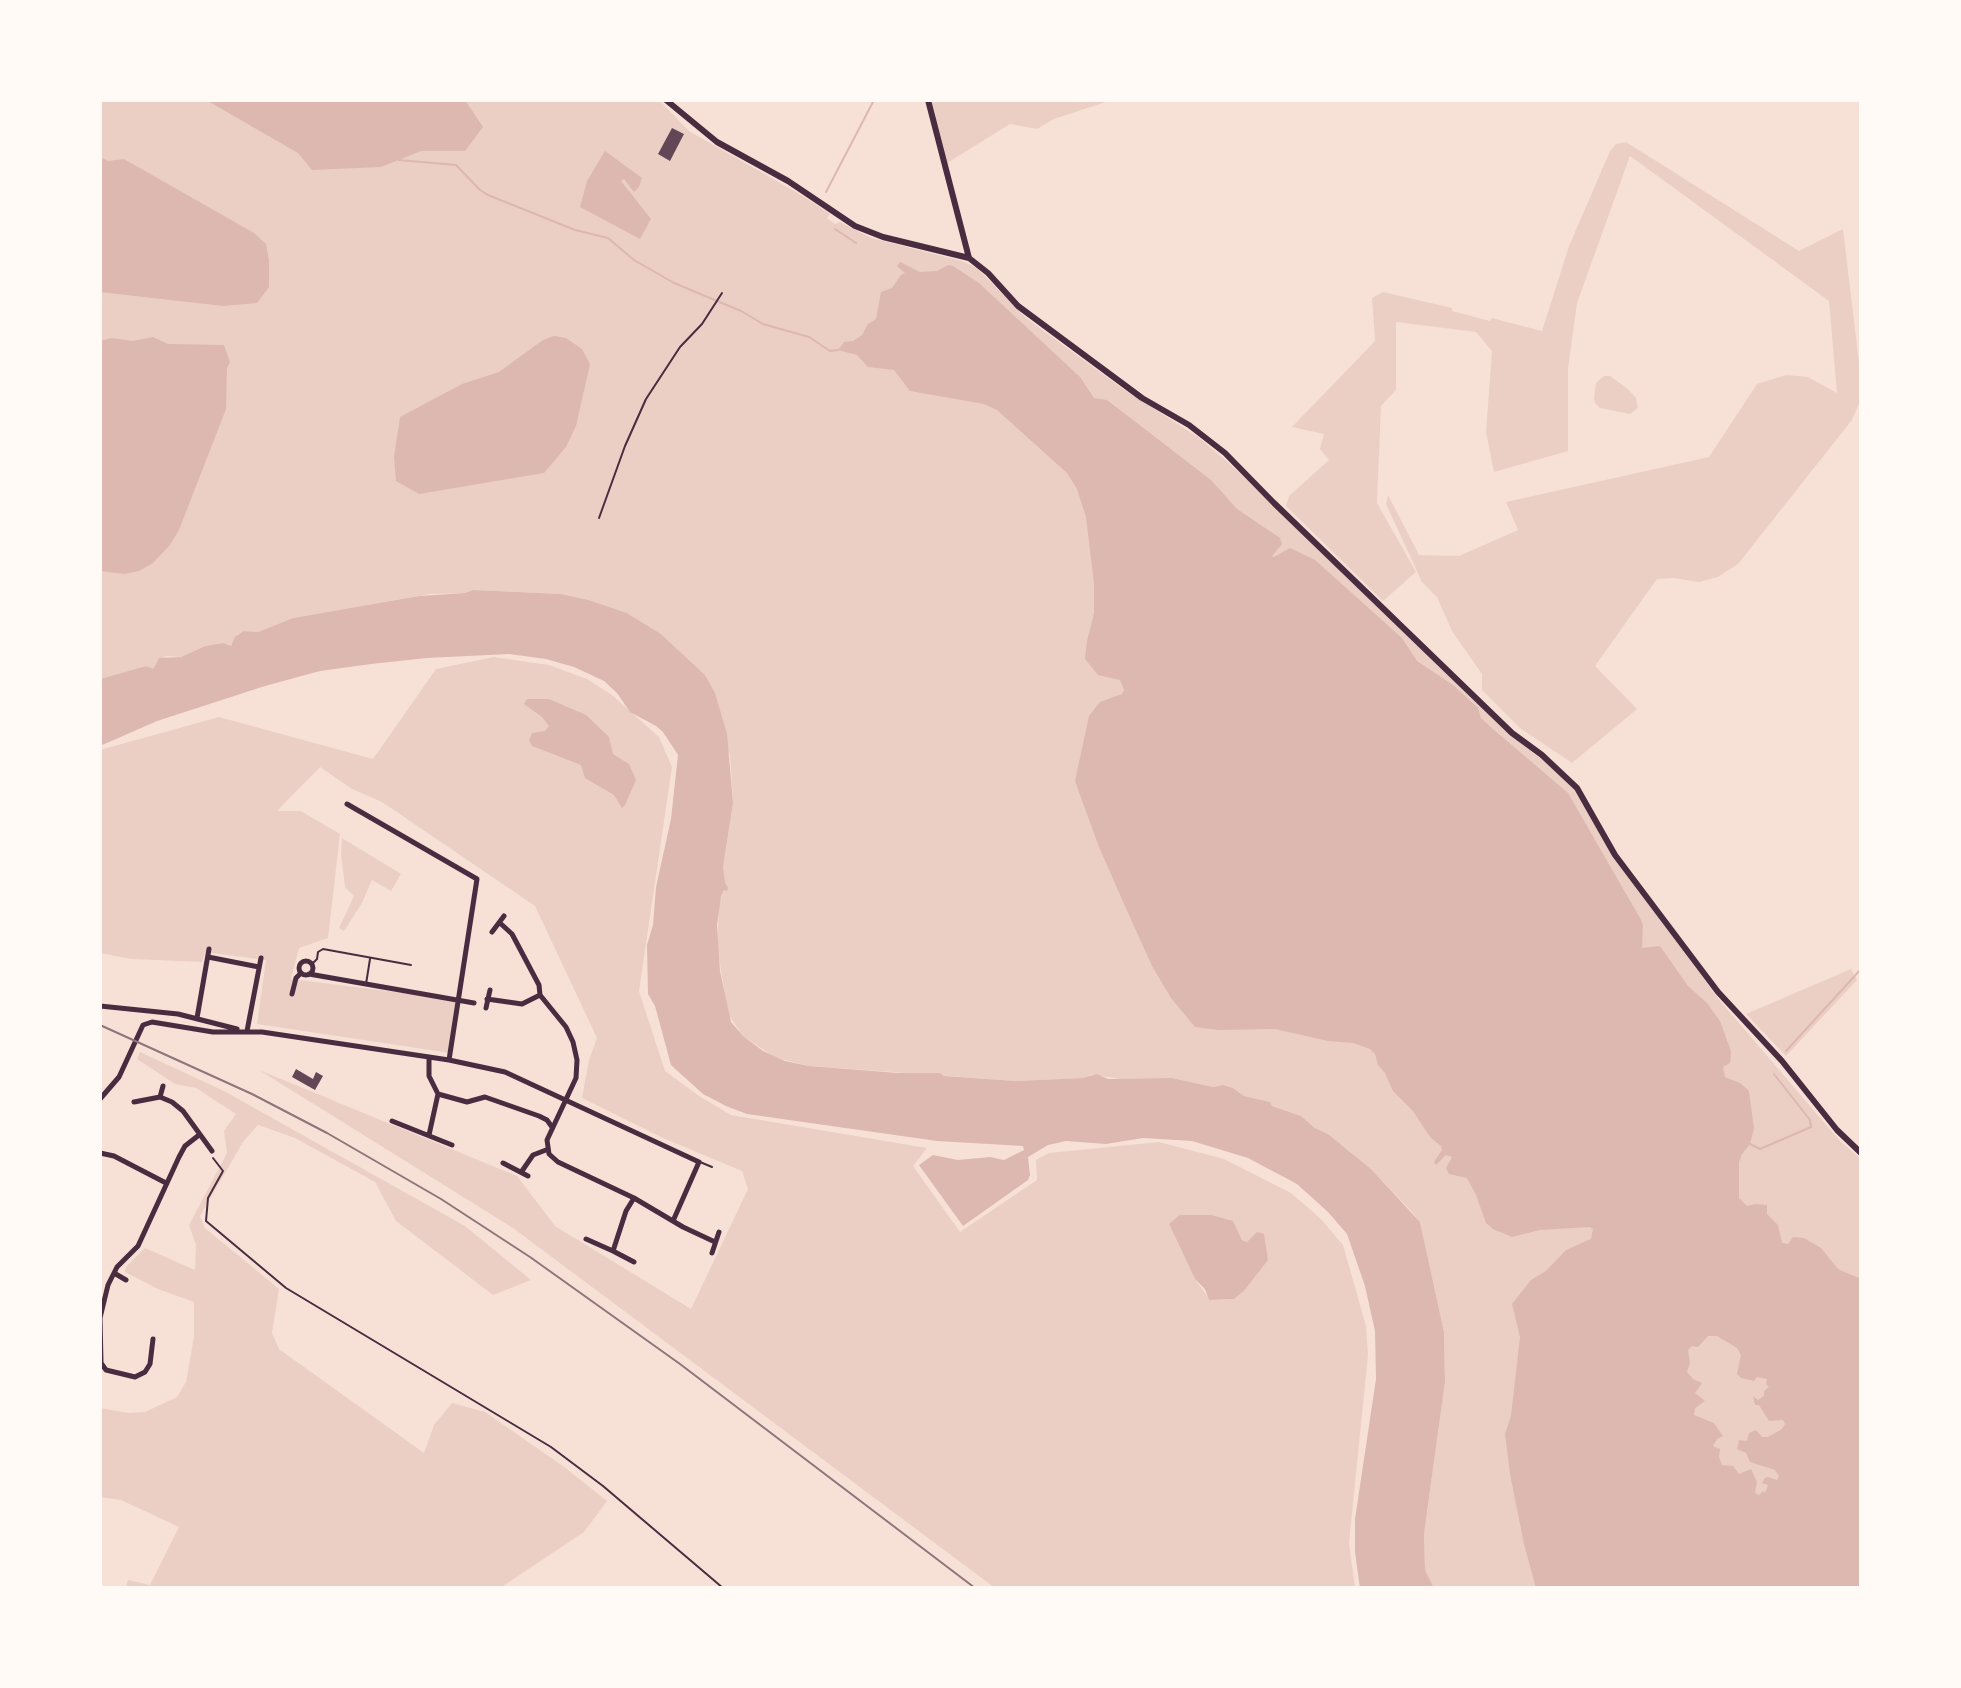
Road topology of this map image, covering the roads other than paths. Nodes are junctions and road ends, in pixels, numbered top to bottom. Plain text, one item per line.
1 (666, 100) edge
2 (928, 100) edge
3 (969, 258) junction
4 (347, 804) dead end
5 (504, 916) dead end
6 (500, 923) junction
7 (492, 932) dead end
8 (209, 949) dead end
9 (208, 957) junction
10 (261, 958) dead end
11 (370, 958) junction
12 (312, 964) junction
13 (411, 965) dead end
14 (259, 967) junction
15 (301, 973) junction
16 (309, 974) junction
17 (366, 985) junction
18 (490, 990) dead end
19 (292, 994) dead end
20 (540, 995) junction
21 (487, 999) junction
22 (460, 1000) junction
23 (474, 1003) dead end
24 (100, 1006) edge
25 (486, 1008) dead end
26 (197, 1018) junction
27 (246, 1031) junction
28 (429, 1057) junction
29 (449, 1060) junction
30 (163, 1086) dead end
31 (438, 1094) junction
32 (160, 1097) junction
33 (100, 1099) edge
34 (567, 1100) junction
35 (134, 1102) dead end
36 (392, 1121) dead end
37 (552, 1127) junction
38 (199, 1135) junction
39 (429, 1135) junction
40 (452, 1145) dead end
41 (546, 1150) junction
42 (212, 1151) road end
43 (100, 1153) edge
44 (1861, 1153) edge
45 (699, 1162) junction
46 (503, 1163) dead end
47 (712, 1167) dead end
48 (166, 1183) junction
49 (634, 1198) junction
50 (673, 1221) junction
51 (719, 1232) dead end
52 (586, 1239) dead end
53 (715, 1242) junction
54 (613, 1251) junction
55 (712, 1253) dead end
56 (634, 1262) dead end
57 (114, 1273) junction
58 (126, 1280) dead end
59 (100, 1339) edge
60 (153, 1339) dead end

1 - 3 street
2 - 3 street
3 - 44 street
4 - 22 street
5 - 6 street
6 - 7 street
6 - 20 street
8 - 9 street
9 - 14 street
9 - 26 street
10 - 14 street
11 - 12 lane
11 - 13 lane
11 - 17 lane
12 - 15 street
12 - 16 street
14 - 27 street
15 - 16 street
15 - 19 street
16 - 17 street
17 - 22 street
18 - 21 street
20 - 21 street
20 - 34 street
21 - 25 street
22 - 23 street
22 - 29 street
24 - 26 street
26 - 27 street
27 - 28 street
27 - 33 street
28 - 29 street
28 - 31 street
29 - 34 street
30 - 32 street
31 - 37 street
31 - 39 street
32 - 35 street
32 - 38 street
34 - 37 street
34 - 45 street
36 - 39 street
37 - 41 street
38 - 42 street
38 - 48 street
39 - 40 street
41 - 46 street
41 - 49 street
43 - 48 street
45 - 47 lane
45 - 50 street
48 - 57 street
49 - 50 street
49 - 54 street
50 - 53 street
51 - 53 street
52 - 54 street
53 - 55 street
54 - 56 street
57 - 58 street
57 - 59 street
59 - 60 street

